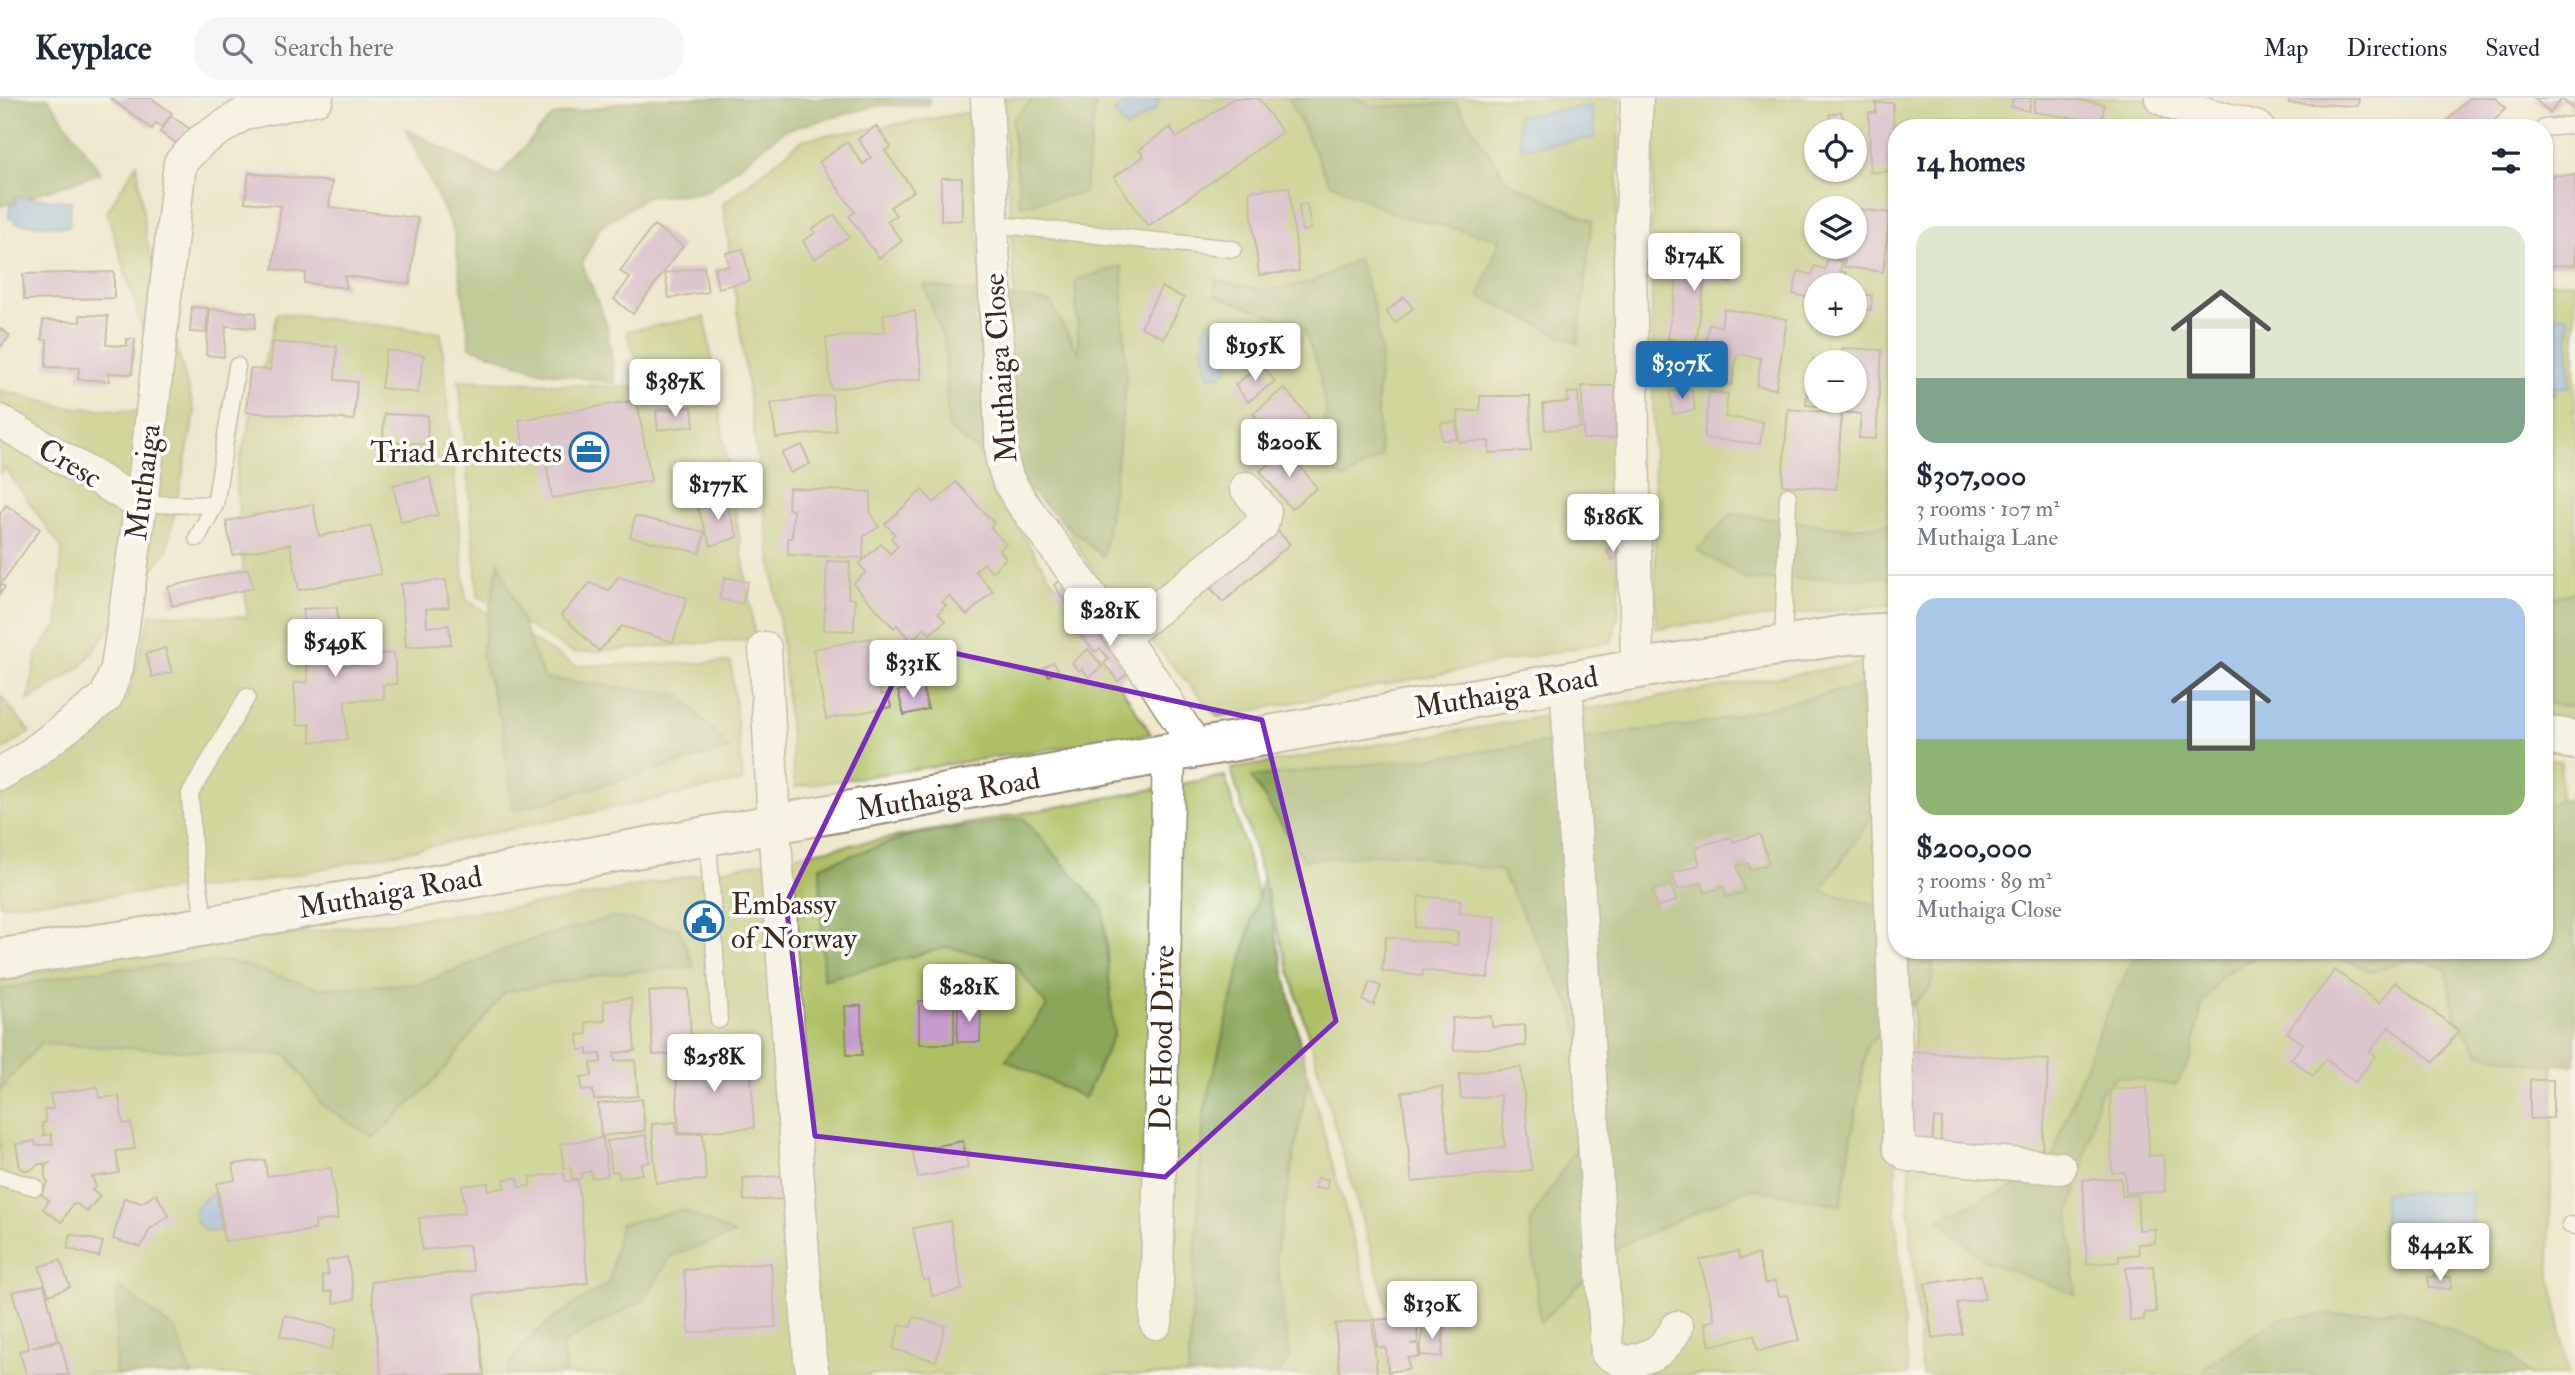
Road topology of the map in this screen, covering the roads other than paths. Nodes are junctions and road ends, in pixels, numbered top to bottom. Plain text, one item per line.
1 (317, 98) edge
2 (987, 98) edge
3 (1637, 98) edge
4 (2161, 98) edge
5 (2226, 119) edge
6 (2575, 125) edge
7 (2553, 127) edge
8 (992, 224) junction
9 (1233, 249) dead end
10 (237, 366) dead end
11 (0, 421) edge
12 (1246, 488) dead end
13 (1788, 496) dead end
14 (140, 505) junction
15 (215, 505) junction
16 (197, 538) dead end
17 (1888, 632) edge
18 (1122, 637) junction
19 (1783, 644) junction
20 (765, 649) dead end
21 (1637, 669) junction
22 (1566, 681) junction
23 (247, 697) dead end
24 (2553, 736) edge
25 (2575, 740) edge
26 (1182, 750) junction
27 (0, 774) edge
28 (774, 825) junction
29 (708, 836) junction
30 (205, 926) junction
31 (0, 958) edge
32 (1896, 959) edge
33 (719, 1020) dead end
34 (2060, 1168) dead end
35 (0, 1177) edge
36 (35, 1187) dead end
37 (1156, 1323) dead end
38 (1677, 1327) dead end
39 (813, 1375) edge

1 - 14 street, Muthaiga
2 - 8 street, Muthaiga Close
3 - 21 street
4 - 5 street
6 - 7 lane
8 - 9 lane
8 - 18 street, Muthaiga Close
10 - 15 lane
11 - 14 street, Cresc
12 - 18 street
13 - 19 lane
14 - 15 lane
14 - 27 street, Muthaiga
15 - 16 lane
17 - 19 main road, Muthaiga Road
18 - 26 street, Muthaiga Close
19 - 21 main road, Muthaiga Road
20 - 28 street
21 - 22 main road, Muthaiga Road
22 - 26 main road, Muthaiga Road
22 - 38 street
23 - 30 lane
24 - 25 main road
26 - 28 main road, Muthaiga Road
26 - 37 street, De Hood Drive
28 - 29 main road, Muthaiga Road
28 - 39 street
29 - 30 main road, Muthaiga Road
29 - 33 lane
30 - 31 main road, Muthaiga Road
32 - 34 street
35 - 36 lane

